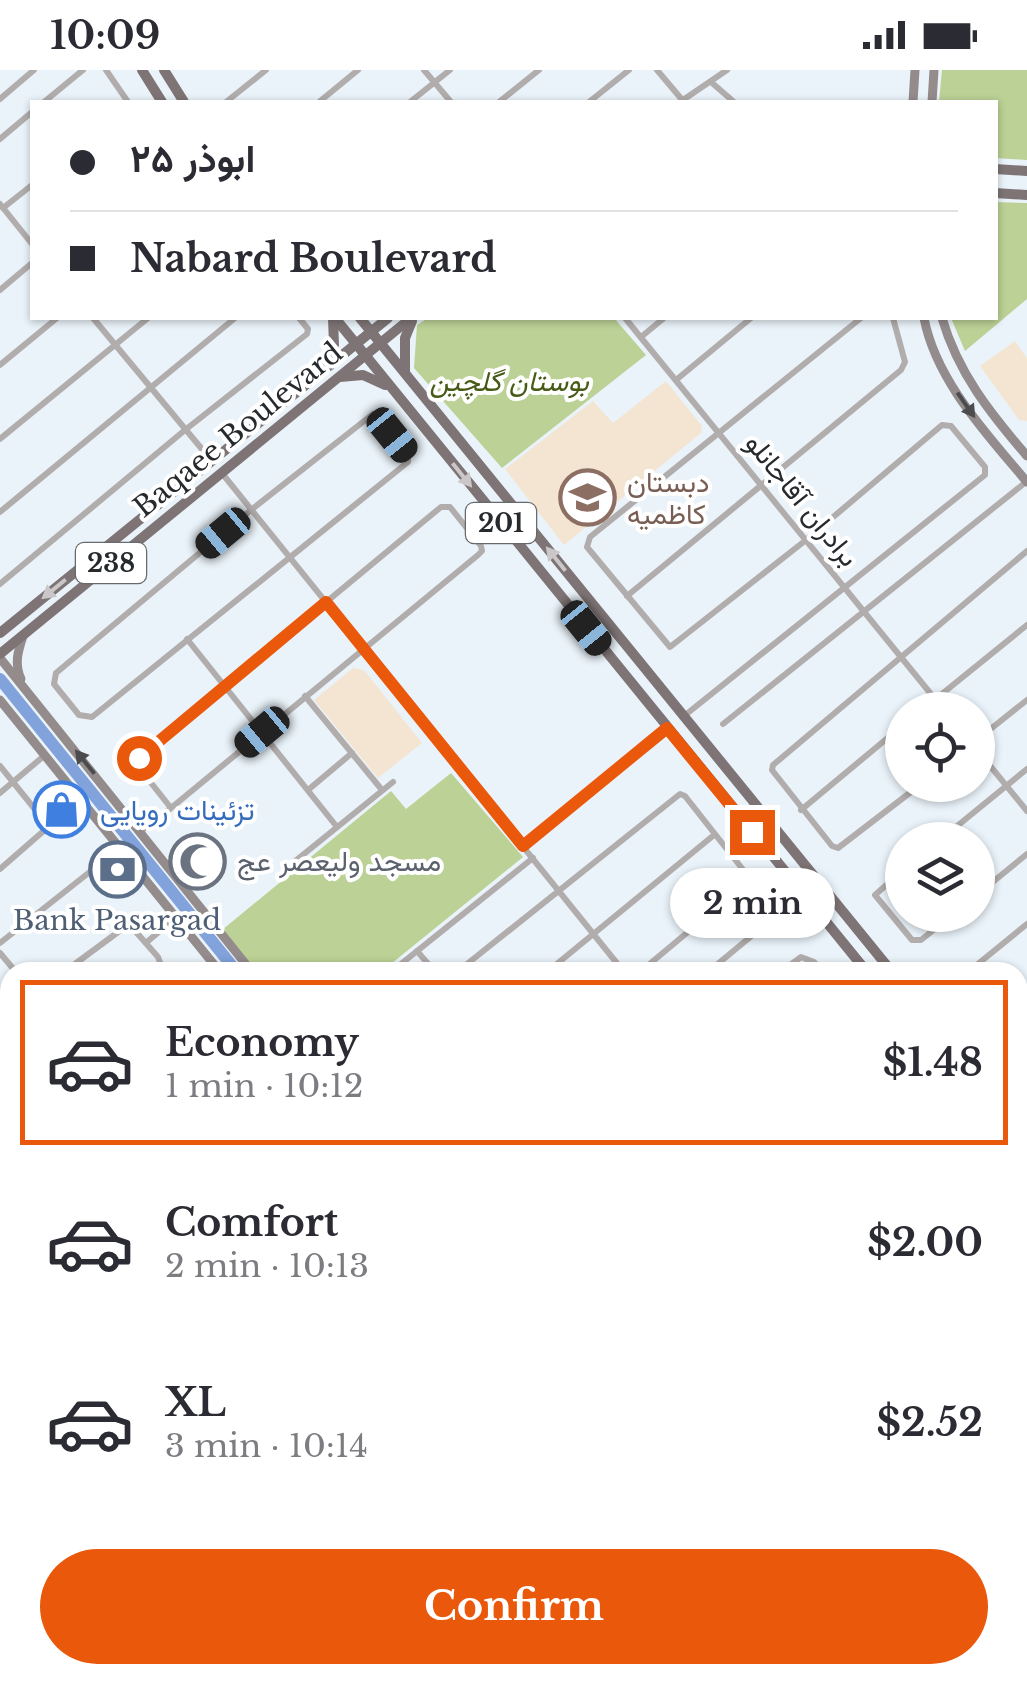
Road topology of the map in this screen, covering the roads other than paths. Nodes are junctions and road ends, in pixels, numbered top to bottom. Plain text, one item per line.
1 (34, 70) edge
2 (84, 70) edge
3 (106, 70) edge
4 (142, 70) edge
5 (164, 70) edge
6 (266, 70) edge
7 (358, 70) edge
8 (424, 70) edge
9 (450, 70) edge
10 (538, 70) edge
11 (628, 70) edge
12 (657, 70) edge
13 (726, 70) edge
14 (915, 70) edge
15 (934, 70) edge
16 (434, 82) junction
17 (711, 82) junction
18 (0, 99) edge
19 (46, 100) edge
20 (127, 100) edge
21 (161, 100) edge
22 (183, 100) edge
23 (228, 100) edge
24 (321, 100) edge
25 (412, 100) edge
26 (448, 100) edge
27 (502, 100) edge
28 (591, 100) edge
29 (680, 100) edge
30 (685, 100) edge
31 (732, 100) edge
32 (912, 100) edge
33 (932, 100) edge
34 (30, 114) edge
35 (0, 139) edge
36 (998, 169) edge
37 (1027, 171) edge
38 (30, 185) edge
39 (998, 194) edge
40 (1027, 196) edge
41 (2, 206) edge
42 (30, 241) edge
43 (30, 265) edge
44 (0, 290) edge
45 (55, 320) edge
46 (95, 320) edge
47 (145, 320) edge
48 (233, 320) edge
49 (300, 320) edge
50 (334, 320) edge
51 (336, 320) edge
52 (362, 320) edge
53 (385, 320) edge
54 (409, 320) edge
55 (411, 320) edge
56 (627, 320) edge
57 (662, 320) edge
58 (749, 320) edge
59 (858, 320) edge
60 (895, 320) edge
61 (924, 320) edge
62 (943, 320) edge
63 (371, 331) junction
64 (641, 337) junction
65 (380, 342) junction
66 (356, 343) junction
67 (115, 344) junction
68 (364, 355) junction
69 (0, 365) edge
70 (322, 371) junction
71 (405, 374) junction
72 (339, 377) junction
73 (676, 380) junction
74 (151, 388) junction
75 (394, 392) junction
76 (185, 430) junction
77 (718, 431) junction
78 (0, 439) edge
79 (1023, 442) edge
80 (1027, 456) edge
81 (1006, 457) junction
82 (210, 460) junction
83 (221, 472) junction
84 (1027, 482) edge
85 (762, 486) junction
86 (251, 510) junction
87 (0, 512) edge
88 (806, 540) junction
89 (1027, 551) edge
90 (288, 556) junction
91 (0, 584) edge
92 (844, 587) junction
93 (627, 596) junction
94 (326, 602) junction
95 (865, 613) junction
96 (0, 621) edge
97 (13, 622) junction
98 (1027, 626) edge
99 (0, 633) edge
100 (24, 635) junction
101 (187, 639) junction
102 (363, 648) junction
103 (0, 656) edge
104 (901, 656) junction
105 (24, 686) junction
106 (224, 686) junction
107 (930, 692) edge
108 (945, 692) edge
109 (305, 696) junction
110 (0, 700) edge
111 (1027, 700) edge
112 (683, 717) junction
113 (723, 724) dead end
114 (995, 725) edge
115 (667, 728) junction
116 (262, 732) junction
117 (885, 740) edge
118 (352, 753) junction
119 (46, 754) junction
120 (0, 766) edge
121 (1027, 769) edge
122 (995, 772) edge
123 (392, 782) dead end
124 (13, 783) junction
125 (1006, 786) junction
126 (308, 790) junction
127 (382, 790) junction
128 (0, 793) edge
129 (898, 802) edge
130 (171, 808) junction
131 (801, 810) junction
132 (1027, 811) edge
133 (962, 822) edge
134 (337, 827) junction
135 (142, 831) junction
136 (714, 835) junction
137 (523, 846) junction
138 (120, 848) junction
139 (1027, 854) edge
140 (533, 858) junction
141 (294, 862) dead end
142 (0, 869) edge
143 (995, 880) edge
144 (885, 887) edge
145 (558, 890) junction
146 (802, 894) junction
147 (885, 907) edge
148 (175, 918) junction
149 (1027, 924) edge
150 (907, 932) edge
151 (929, 932) edge
152 (594, 935) junction
153 (147, 942) junction
154 (0, 943) edge
155 (417, 952) junction
156 (77, 962) edge
157 (160, 962) edge
158 (212, 962) edge
159 (244, 962) edge
160 (404, 962) edge
161 (426, 962) edge
162 (469, 962) edge
163 (560, 962) edge
164 (616, 962) edge
165 (652, 962) edge
166 (720, 962) edge
167 (858, 962) edge
168 (884, 962) edge
169 (980, 962) edge

1 - 18 street
2 - 19 street
3 - 20 street
4 - 21 main road
5 - 22 main road
6 - 23 street
7 - 24 street
8 - 16 street
9 - 16 street
10 - 27 street
11 - 28 street
12 - 29 street
13 - 17 street
14 - 32 main road
15 - 33 main road
16 - 25 street
16 - 26 street
17 - 30 street
17 - 31 street
34 - 35 street
36 - 37 main road
38 - 41 street
39 - 40 main road
41 - 42 street
43 - 44 street
45 - 69 street
46 - 67 street
47 - 67 street
48 - 74 street
49 - 76 street
50 - 70 main road
51 - 66 main road, 201
52 - 63 main road, 201
53 - 63 main road, Baqaee Boulevard / 238
54 - 65 main road, Baqaee Boulevard / 238
55 - 71 main road
56 - 64 street, برادران آقاجانلو
57 - 64 street
58 - 73 street
59 - 77 street
60 - 85 street
61 -> 81 main road
62 - 79 main road
63 - 65 main road, 201
63 - 66 main road, Baqaee Boulevard / 238
64 - 73 street, برادران آقاجانلو
65 - 68 main road, Baqaee Boulevard / 238
65 - 71 main road, 201
66 - 68 main road, 201
66 - 70 main road, Baqaee Boulevard / 238
67 - 74 street
67 - 78 street
68 - 72 main road, Baqaee Boulevard / 238
68 - 75 main road, 201
70 - 82 main road, Baqaee Boulevard / 238
112 -> 71 main road, 201
72 - 75 main road
72 - 83 main road, Baqaee Boulevard / 238
73 - 77 street, برادران آقاجانلو
74 - 76 street
74 - 87 street
75 -> 115 main road, 201
76 - 82 street
76 - 91 street
77 - 85 street, برادران آقاجانلو
77 - 93 street
79 - 80 main road
79 - 81 main road
81 - 84 main road
82 - 83 main road
82 -> 97 main road, 238
83 - 86 street
83 - 100 main road, Baqaee Boulevard / 238
84 - 95 street
85 - 88 street, برادران آقاجانلو
85 - 93 street
86 - 90 street
86 - 90 street
86 - 101 street
88 - 92 street, برادران آقاجانلو
88 - 92 street
88 - 93 street
89 - 104 street
90 - 94 street
90 - 101 street
92 - 95 street, برادران آقاجانلو
92 - 112 street
94 - 102 street
94 - 102 street
94 - 106 street
95 - 104 street, برادران آقاجانلو
95 - 113 street
96 - 97 main road
97 - 99 main road, 238
98 - 108 street
100 - 103 main road, Baqaee Boulevard / 238
100 - 105 main road
101 - 106 street
102 - 109 street
102 - 137 street
103 - 105 main road
104 - 107 street, برادران آقاجانلو
104 - 131 street
135 -> 105 main road
106 - 116 street
106 - 130 street
109 - 116 street
109 - 118 street
110 - 119 main road
111 - 114 street
112 - 168 main road, 201
115 - 137 street
115 - 146 main road, 201
116 - 126 street
116 - 130 street
117 - 131 street
118 - 126 street
118 - 127 street
119 - 124 street
119 - 138 main road
120 - 124 street
121 - 125 street
122 - 125 street
123 - 127 street
124 - 128 street
124 - 142 street
125 - 132 street
125 - 133 street
126 - 134 street
127 - 134 street
129 - 131 street
130 - 135 street
134 - 141 street
135 - 159 main road
136 - 145 street
136 - 152 street
136 - 165 street
137 - 140 street
138 - 148 main road
138 - 154 street
139 - 143 street
140 - 145 street
140 - 155 street
144 - 147 street
145 - 152 street
145 - 162 street
146 - 166 street
146 - 167 main road, 201
148 - 153 street
148 - 158 main road
149 - 169 street
150 - 151 street
152 - 163 street
152 - 164 street
153 - 156 street
153 - 157 street
155 - 160 street
155 - 161 street

